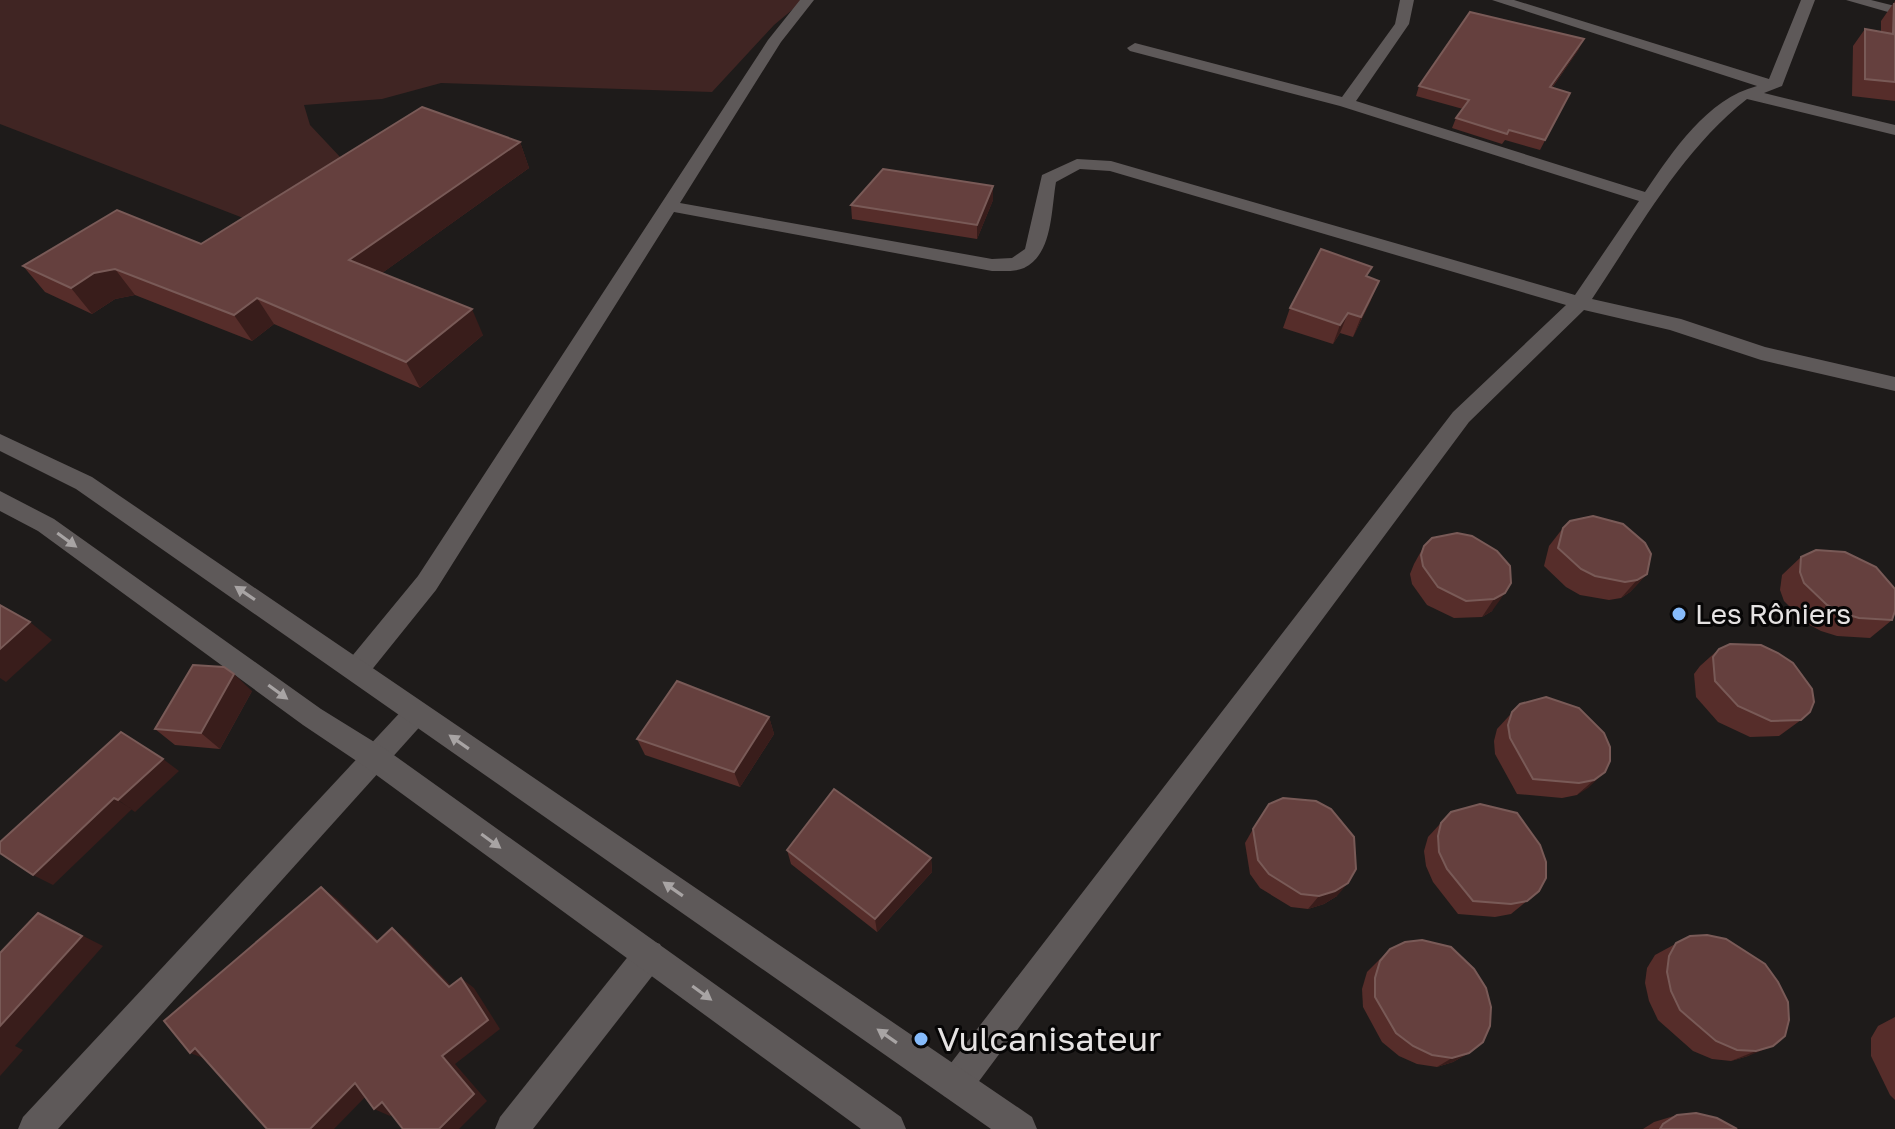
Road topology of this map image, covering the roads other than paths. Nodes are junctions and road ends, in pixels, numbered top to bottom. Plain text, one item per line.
1 (807, 0) edge
2 (1407, 0) edge
3 (1499, 0) edge
4 (1808, 0) edge
5 (1853, 0) edge
6 (1895, 10) edge
7 (1135, 48) dead end
8 (1774, 86) junction
9 (1743, 94) junction
10 (1346, 103) junction
11 (1895, 130) edge
12 (1649, 199) junction
13 (669, 206) junction
14 (1580, 303) junction
15 (1895, 384) edge
16 (0, 442) edge
17 (0, 500) edge
18 (357, 669) junction
19 (416, 713) junction
20 (374, 757) junction
21 (649, 955) junction
22 (956, 1084) junction
23 (35, 1129) edge
24 (512, 1129) edge
25 (889, 1129) edge
26 (1020, 1129) edge

1 - 13 street
2 - 10 street
3 - 8 street
4 - 8 street
5 - 6 street
7 - 10 street
8 - 9 street
9 - 11 street
9 - 12 street
10 - 12 street
12 - 14 street
13 - 14 street
13 - 18 street
14 - 15 street
14 - 22 street
18 -> 16 street
17 -> 20 street
18 - 19 street
19 - 20 street
22 -> 19 street
20 -> 21 street
20 - 23 street
21 - 24 street
21 -> 25 street
22 - 26 street

